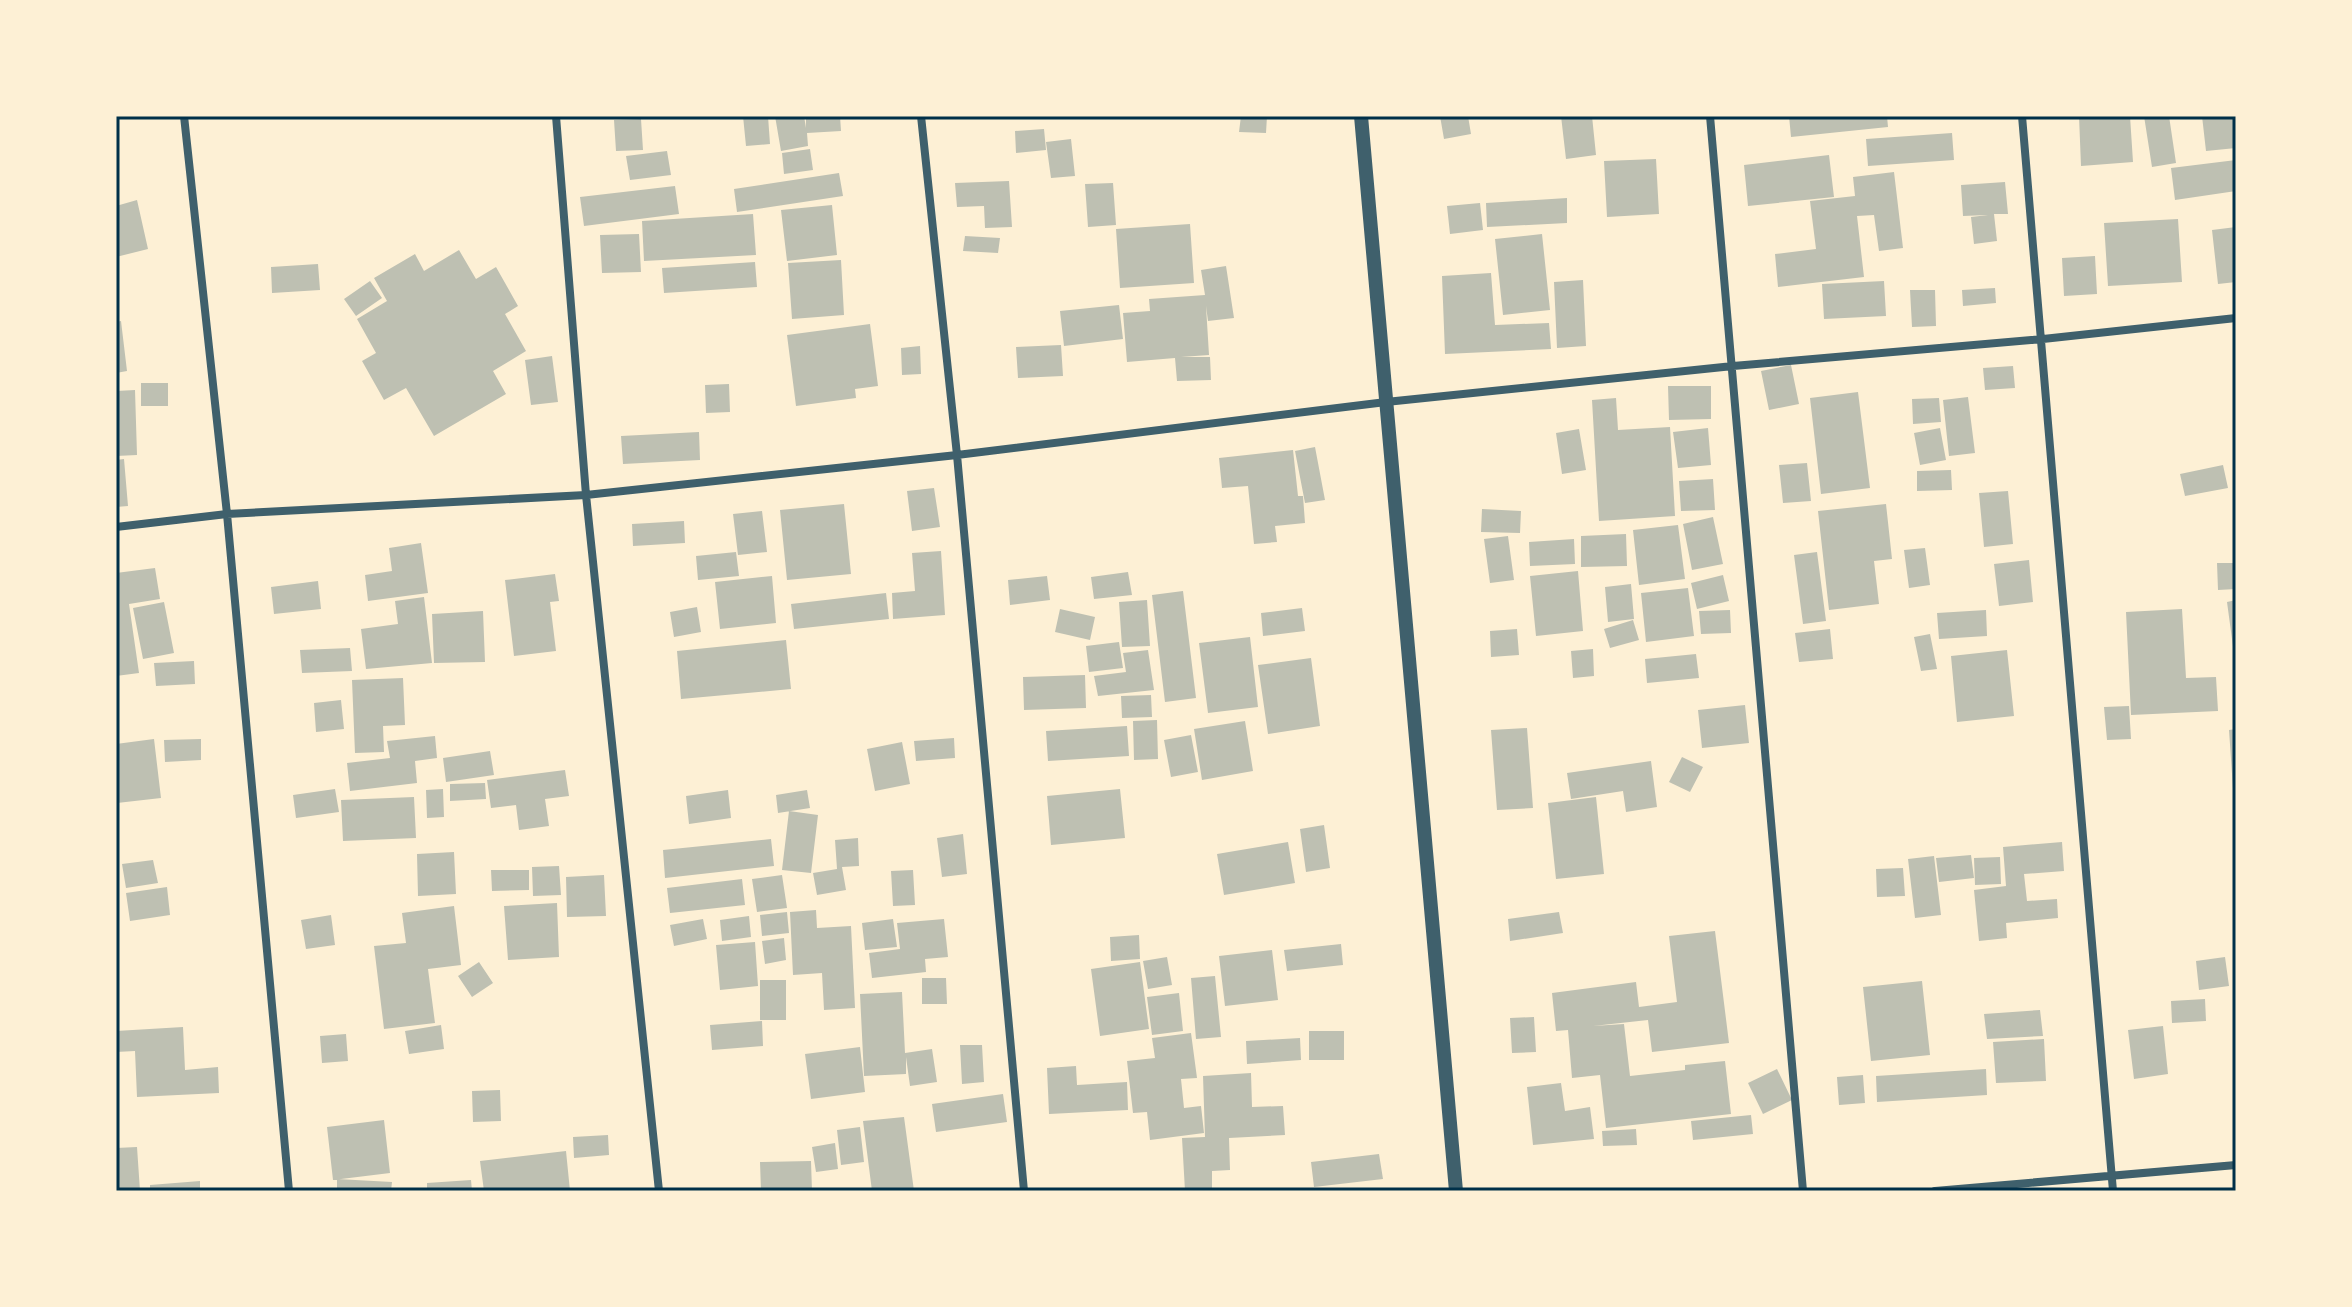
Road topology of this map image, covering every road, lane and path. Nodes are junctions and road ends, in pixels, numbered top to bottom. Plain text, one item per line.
1 (184, 116) edge
2 (556, 116) edge
3 (921, 116) edge
4 (1361, 116) edge
5 (1710, 116) edge
6 (2022, 116) edge
7 (2236, 318) edge
8 (2043, 339) junction
9 (1733, 366) junction
10 (1386, 402) junction
11 (957, 455) junction
12 (586, 495) junction
13 (227, 514) junction
14 (116, 527) edge
15 (2236, 1165) edge
16 (2112, 1177) junction
17 (289, 1191) edge
18 (659, 1191) edge
19 (1024, 1191) edge
20 (1456, 1191) edge
21 (1803, 1191) edge
22 (1935, 1191) edge
23 (2113, 1191) edge

1 - 13 street
2 - 12 street
3 - 11 street
4 - 10 street
5 - 9 street
6 - 8 street
7 - 8 street
8 - 9 street
8 - 16 street
9 - 10 street
9 - 21 street
10 - 11 street
10 - 20 street
11 - 12 street
11 - 19 street
12 - 13 street
12 - 18 street
13 - 14 street
13 - 17 street
15 - 16 street
16 - 22 street
16 - 23 street

